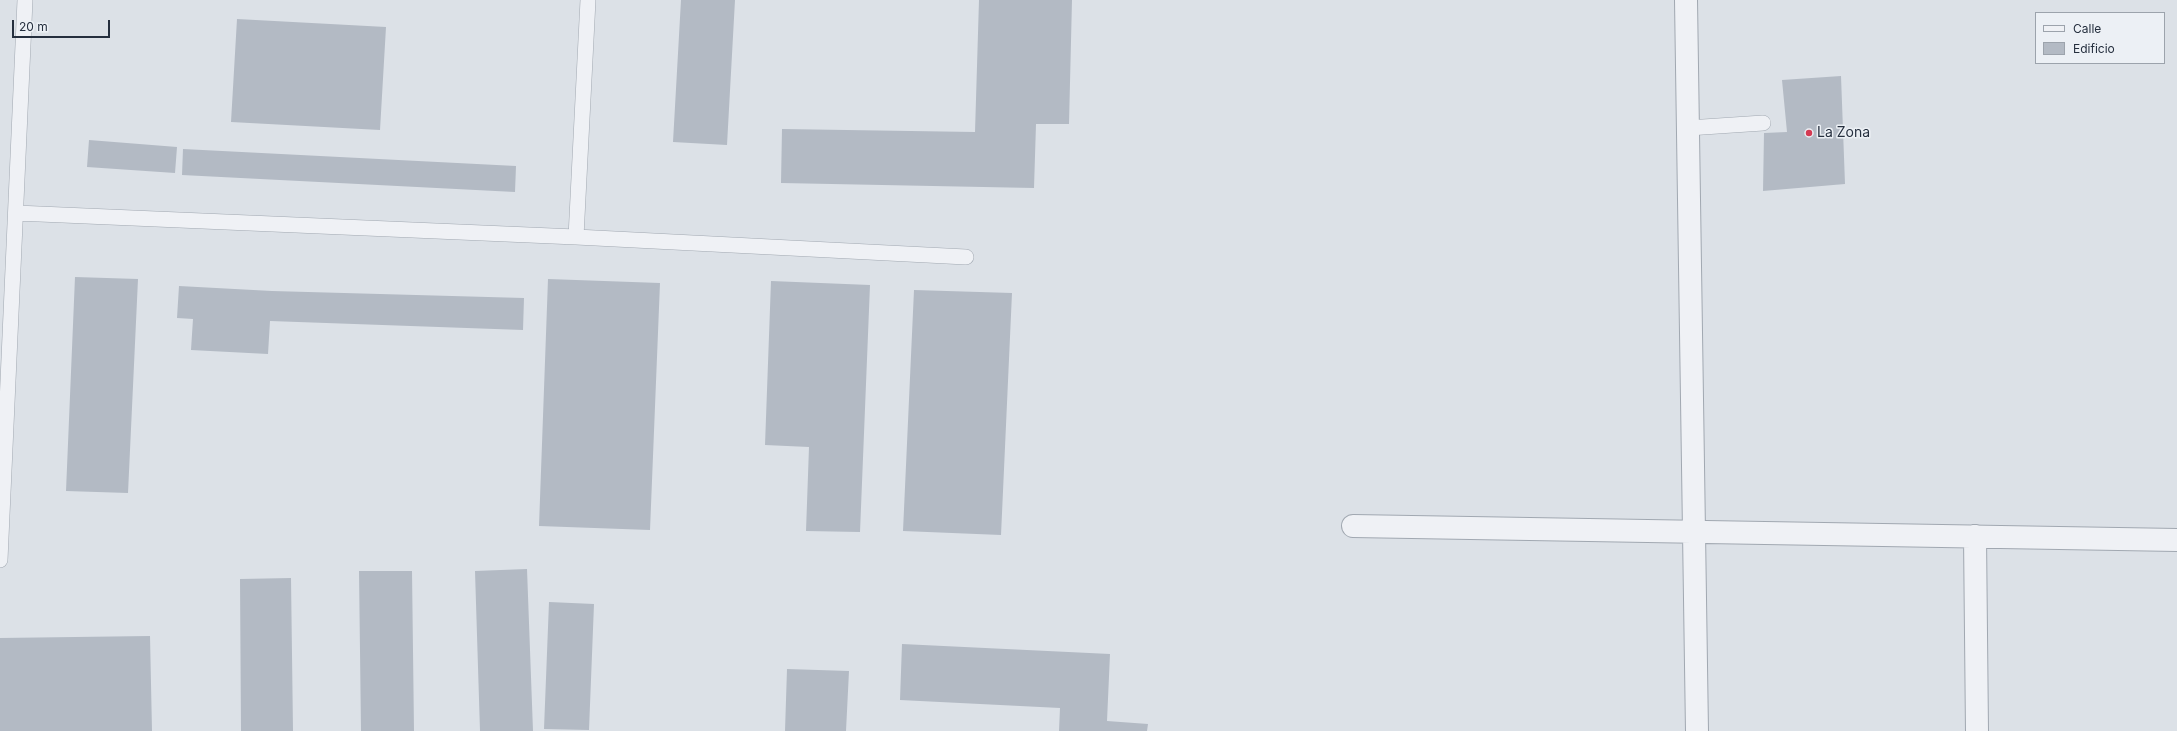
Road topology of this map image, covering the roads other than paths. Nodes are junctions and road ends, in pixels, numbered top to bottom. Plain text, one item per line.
1 (26, 0) edge
2 (588, 0) edge
3 (1686, 0) edge
4 (1763, 123) dead end
5 (1688, 128) junction
6 (16, 213) junction
7 (576, 237) junction
8 (966, 256) dead end
9 (1353, 526) dead end
10 (1695, 532) junction
11 (1974, 536) junction
12 (2177, 540) edge
13 (0, 560) edge
14 (1697, 731) edge
15 (1977, 731) edge

1 - 6 lane
2 - 7 lane
3 - 5 street
4 - 5 lane
5 - 10 street
6 - 7 lane
6 - 13 lane
7 - 8 lane
9 - 10 street
10 - 11 street
10 - 14 street
11 - 12 street
11 - 15 street

